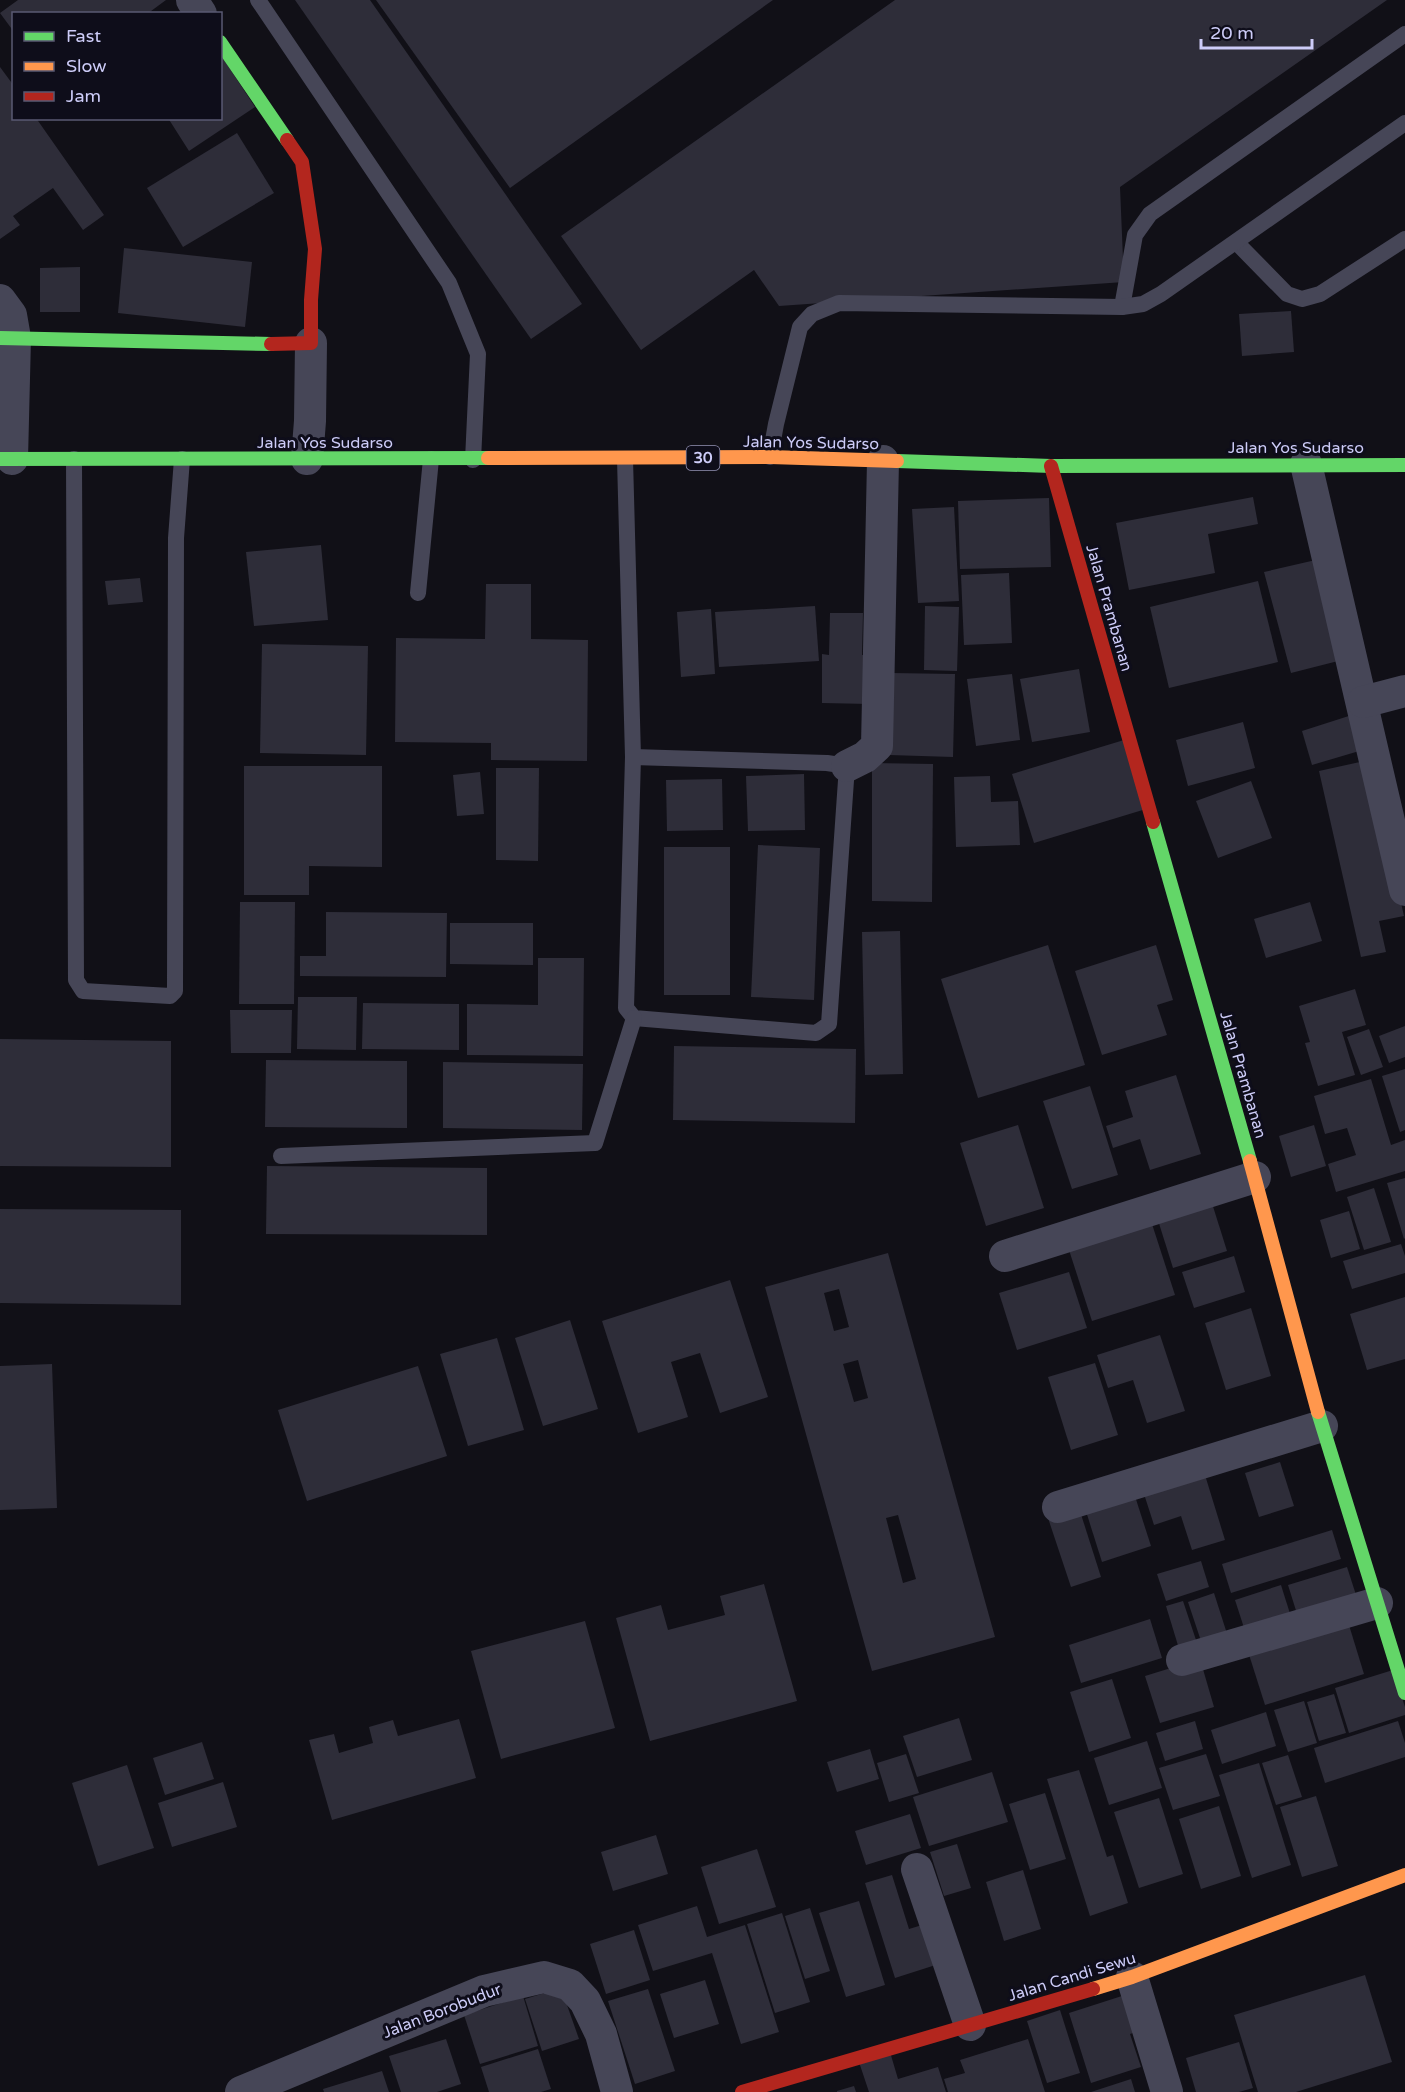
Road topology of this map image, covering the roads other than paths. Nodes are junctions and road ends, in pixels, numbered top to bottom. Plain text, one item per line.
1 (258, 0) edge
2 (1405, 34) edge
3 (222, 45) edge
4 (1405, 123) edge
5 (1405, 239) edge
6 (1236, 242) junction
7 (0, 300) edge
8 (1122, 307) junction
9 (7, 338) edge
10 (311, 343) junction
11 (770, 458) junction
12 (6, 459) edge
13 (74, 459) junction
14 (182, 459) junction
15 (307, 459) junction
16 (431, 459) junction
17 (625, 459) junction
18 (473, 460) junction
19 (883, 462) junction
20 (1306, 464) junction
21 (1405, 465) edge
22 (1051, 466) junction
23 (418, 593) dead end
24 (1405, 691) edge
25 (1363, 702) junction
26 (633, 757) junction
27 (847, 766) junction
28 (1405, 890) edge
29 (634, 1018) junction
30 (281, 1156) dead end
31 (1255, 1177) junction
32 (1005, 1256) dead end
33 (1322, 1425) junction
34 (1058, 1506) dead end
35 (1377, 1603) junction
36 (1182, 1660) dead end
37 (1405, 1693) edge
38 (917, 1869) dead end
39 (1405, 1875) edge
40 (1132, 1977) junction
41 (970, 2025) junction
42 (241, 2092) edge
43 (617, 2092) edge
44 (742, 2092) edge
45 (1167, 2092) edge

1 - 18 lane
2 - 8 lane
3 - 10 main road
4 - 6 lane
5 - 6 lane
6 - 8 lane
7 - 9 street
8 - 11 lane
9 - 10 main road
9 - 12 street
10 - 15 street
11 - 17 main road, Jalan Yos Sudarso / 30
11 - 19 main road, Jalan Yos Sudarso / 30
12 - 13 main road, Jalan Yos Sudarso / 30
13 - 14 main road, Jalan Yos Sudarso / 30
13 - 14 lane
14 - 15 main road, Jalan Yos Sudarso / 30
15 - 16 main road, Jalan Yos Sudarso / 30
16 - 18 main road, Jalan Yos Sudarso / 30
16 - 23 lane
17 - 18 main road, Jalan Yos Sudarso / 30
17 - 26 lane
19 - 22 main road, Jalan Yos Sudarso / 30
19 - 27 street
20 - 21 main road, Jalan Yos Sudarso / 30
20 - 22 main road, Jalan Yos Sudarso / 30
20 - 25 street
22 - 31 main road, Jalan Prambanan
24 - 25 street
25 - 28 street
26 - 27 lane
26 - 29 lane
27 - 29 lane
29 - 30 lane
31 - 32 street
31 - 33 main road, Jalan Prambanan
33 - 34 street
33 - 35 main road, Jalan Prambanan
35 - 36 street
35 - 37 main road, Jalan Prambanan
38 - 41 street
39 - 40 main road, Jalan Candi Sewu
40 - 41 main road, Jalan Candi Sewu
40 - 45 street
41 - 44 main road, Jalan Candi Sewu
42 - 43 street, Jalan Borobudur

